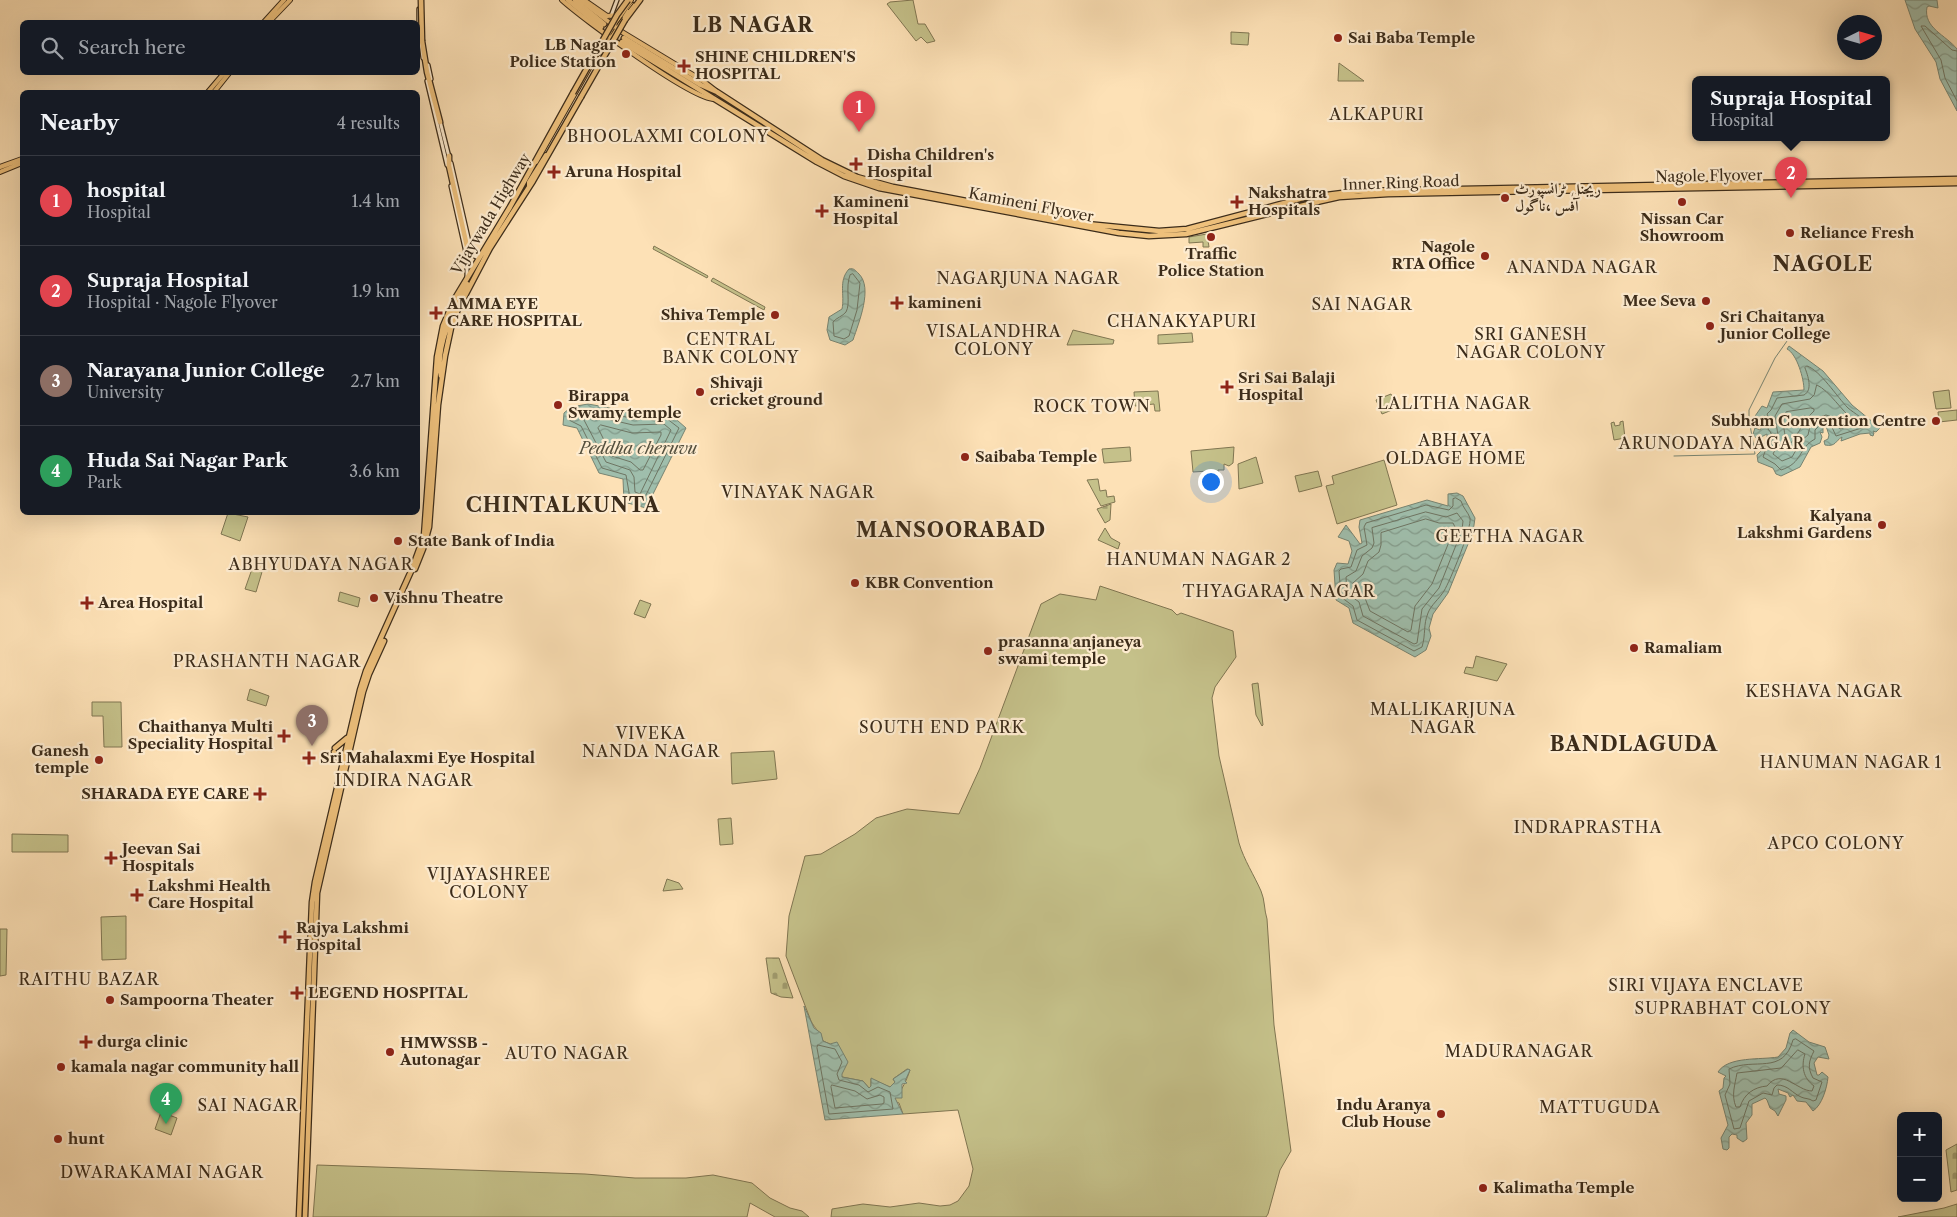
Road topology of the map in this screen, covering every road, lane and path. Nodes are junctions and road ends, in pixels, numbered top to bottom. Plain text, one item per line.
1 (284, 0) edge
2 (290, 0) edge
3 (422, 0) edge
4 (562, 0) edge
5 (568, 0) edge
6 (575, 0) edge
7 (580, 0) edge
8 (584, 0) edge
9 (617, 0) edge
10 (639, 0) edge
11 (626, 2) edge
12 (421, 12) junction
13 (620, 15) junction
14 (611, 16) junction
15 (266, 20) edge
16 (271, 20) edge
17 (615, 27) junction
18 (609, 37) junction
19 (596, 44) dead end
20 (603, 48) junction
21 (610, 52) dead end
22 (588, 58) dead end
23 (591, 66) junction
24 (601, 68) dead end
25 (222, 75) edge
26 (228, 75) edge
27 (210, 90) edge
28 (216, 90) edge
29 (718, 92) junction
30 (714, 99) junction
31 (740, 110) junction
32 (440, 122) junction
33 (449, 156) junction
34 (20, 159) edge
35 (20, 164) edge
36 (533, 166) junction
37 (0, 167) edge
38 (0, 172) edge
39 (1957, 179) edge
40 (1957, 183) edge
41 (1861, 184) junction
42 (529, 186) junction
43 (1526, 189) junction
44 (1268, 207) junction
45 (1265, 213) junction
46 (1102, 228) junction
47 (468, 251) tunnel mouth
48 (479, 258) junction
49 (467, 281) junction
50 (442, 380) junction
51 (435, 422) junction
52 (388, 628) junction
53 (376, 650) junction
54 (368, 657) dead end
55 (348, 737) junction
56 (342, 763) junction
57 (338, 789) junction
58 (299, 1217) edge
59 (304, 1217) edge

1 - 15 main road
2 - 16 main road
3 - 12 main road
3 - 32 highway, bridge
4 - 18 main road
5 - 6 highway
7 - 17 main road
8 - 14 main road
9 - 14 main road
10 - 17 main road, Vijaywada Highway
10 - 42 highway, Vijaywada Highway, bridge
11 - 13 main road, Vijaywada Highway
11 - 36 highway, bridge
12 - 32 main road
12 - 49 main road
13 - 14 main road
13 - 17 main road, Vijaywada Highway
17 - 18 main road, Vijaywada Highway
17 - 29 main road
18 - 20 main road, Vijaywada Highway
18 - 30 main road
19 - 20 main road
20 - 21 main road
20 - 23 main road, Vijaywada Highway
22 - 23 main road
23 - 36 main road, Vijaywada Highway
24 - 42 main road, Vijaywada Highway
25 - 27 main road
26 - 28 main road
29 - 30 highway
29 - 31 highway
30 - 31 highway
31 - 46 highway, Kamineni Flyover
32 - 33 main road
33 - 47 highway
33 - 48 main road
34 - 37 main road
35 - 38 main road
36 - 48 highway, Vijaywada Highway
39 - 41 highway, Nagole Flyover
40 - 41 highway, Nagole Flyover
41 - 43 highway, Nagole Flyover
42 - 50 highway, Vijaywada Highway
43 - 44 highway, Inner Ring Road
43 - 45 highway, Inner Ring Road
44 - 45 highway
44 - 46 highway, Inner Ring Road
45 - 46 highway, Inner Ring Road
48 - 49 highway, Vijaywada Highway
49 - 50 highway
49 - 51 highway, Vijaywada Highway
50 - 51 highway, Vijaywada Highway
51 - 52 highway, Vijaywada Highway
51 - 52 highway, Vijaywada Highway
52 - 53 highway, Vijaywada Highway
52 - 57 highway, Vijaywada Highway
53 - 54 highway
53 - 55 highway, Vijaywada Highway
55 - 56 highway, Vijaywada Highway
55 - 56 highway
56 - 57 highway, Vijaywada Highway
57 - 58 highway, Vijaywada Highway
57 - 59 highway, Vijaywada Highway

